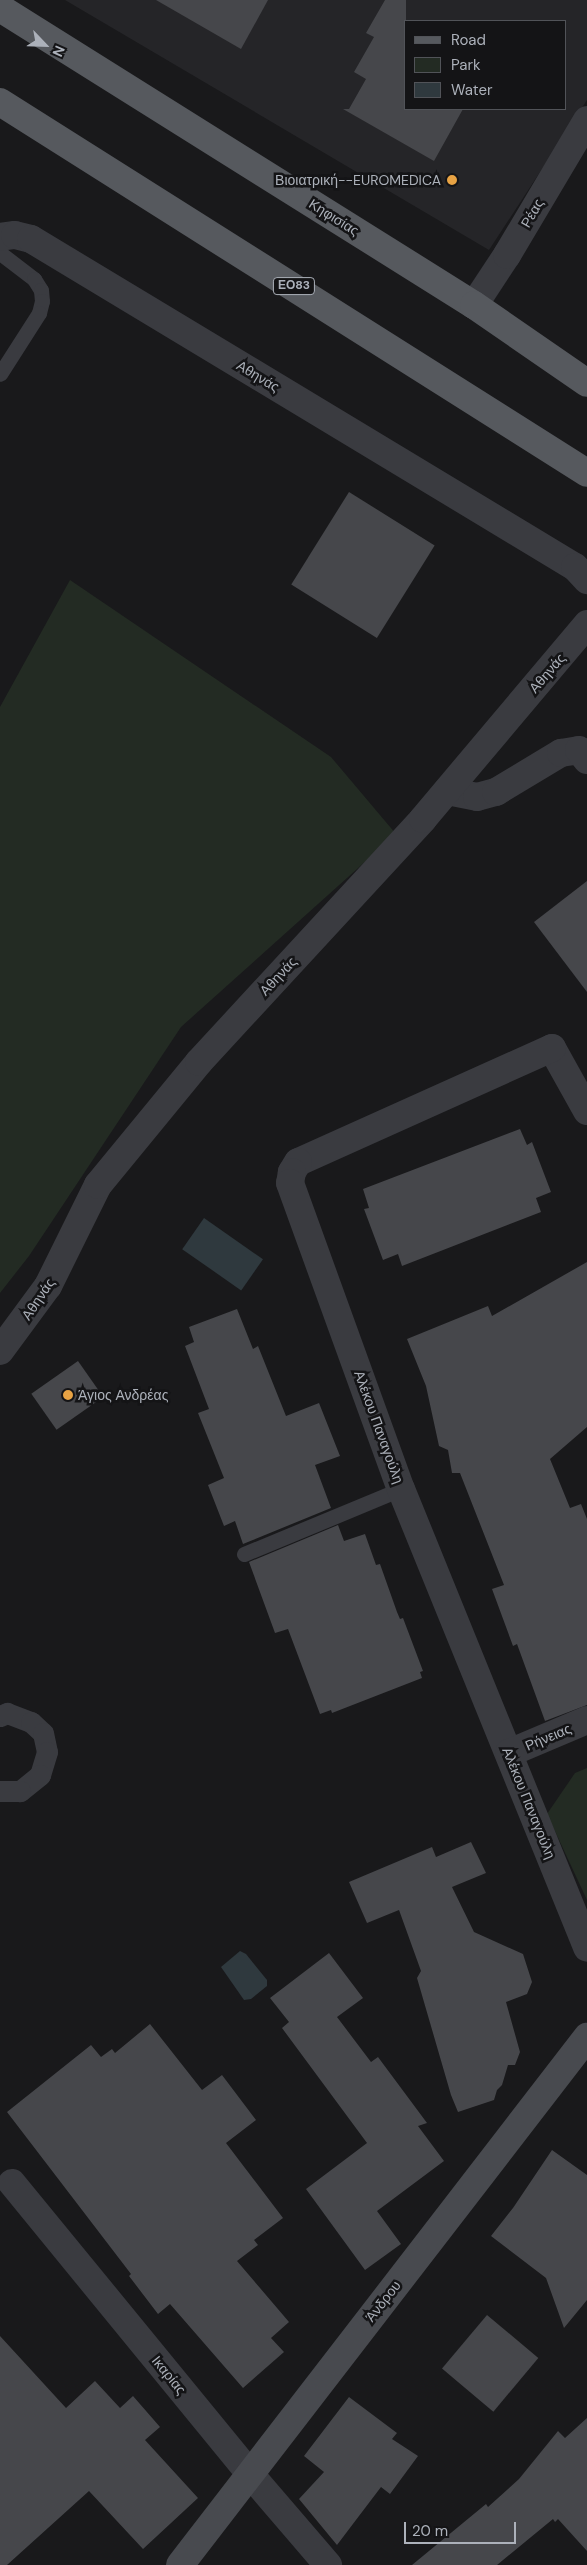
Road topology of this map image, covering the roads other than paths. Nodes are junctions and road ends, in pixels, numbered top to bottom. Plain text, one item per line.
1 (0, 8) edge
2 (0, 102) edge
3 (587, 120) edge
4 (0, 237) edge
5 (0, 253) edge
6 (474, 304) junction
7 (0, 374) edge
8 (587, 383) edge
9 (587, 473) edge
10 (587, 580) edge
11 (587, 624) edge
12 (587, 760) edge
13 (447, 791) junction
14 (587, 1111) edge
15 (0, 1351) edge
16 (401, 1489) junction
17 (244, 1554) dead end
18 (0, 1716) edge
19 (587, 1720) edge
20 (509, 1753) junction
21 (0, 1792) edge
22 (587, 1948) edge
23 (587, 2037) edge
24 (12, 2183) dead end
25 (250, 2474) junction
26 (180, 2565) edge
27 (328, 2565) edge

1 - 6 main road, Κηφισίας
2 - 9 main road, ΕΟ83
3 - 6 street, Ρέας
4 - 10 street, Αθηνάς
5 - 7 lane
6 - 8 main road, Κηφισίας
11 - 13 street, Αθηνάς
12 - 13 street
13 - 15 street, Αθηνάς
14 - 16 street, Αλέκου Παναγούλη
16 - 17 lane
16 - 20 street, Αλέκου Παναγούλη
18 - 21 street
19 - 20 street, Ρήνειας
20 - 22 street, Αλέκου Παναγούλη
23 - 25 main road, Άνδρου
24 - 25 street, Ικαρίας
25 - 26 main road, Άνδρου
25 - 27 street, Ικαρίας

